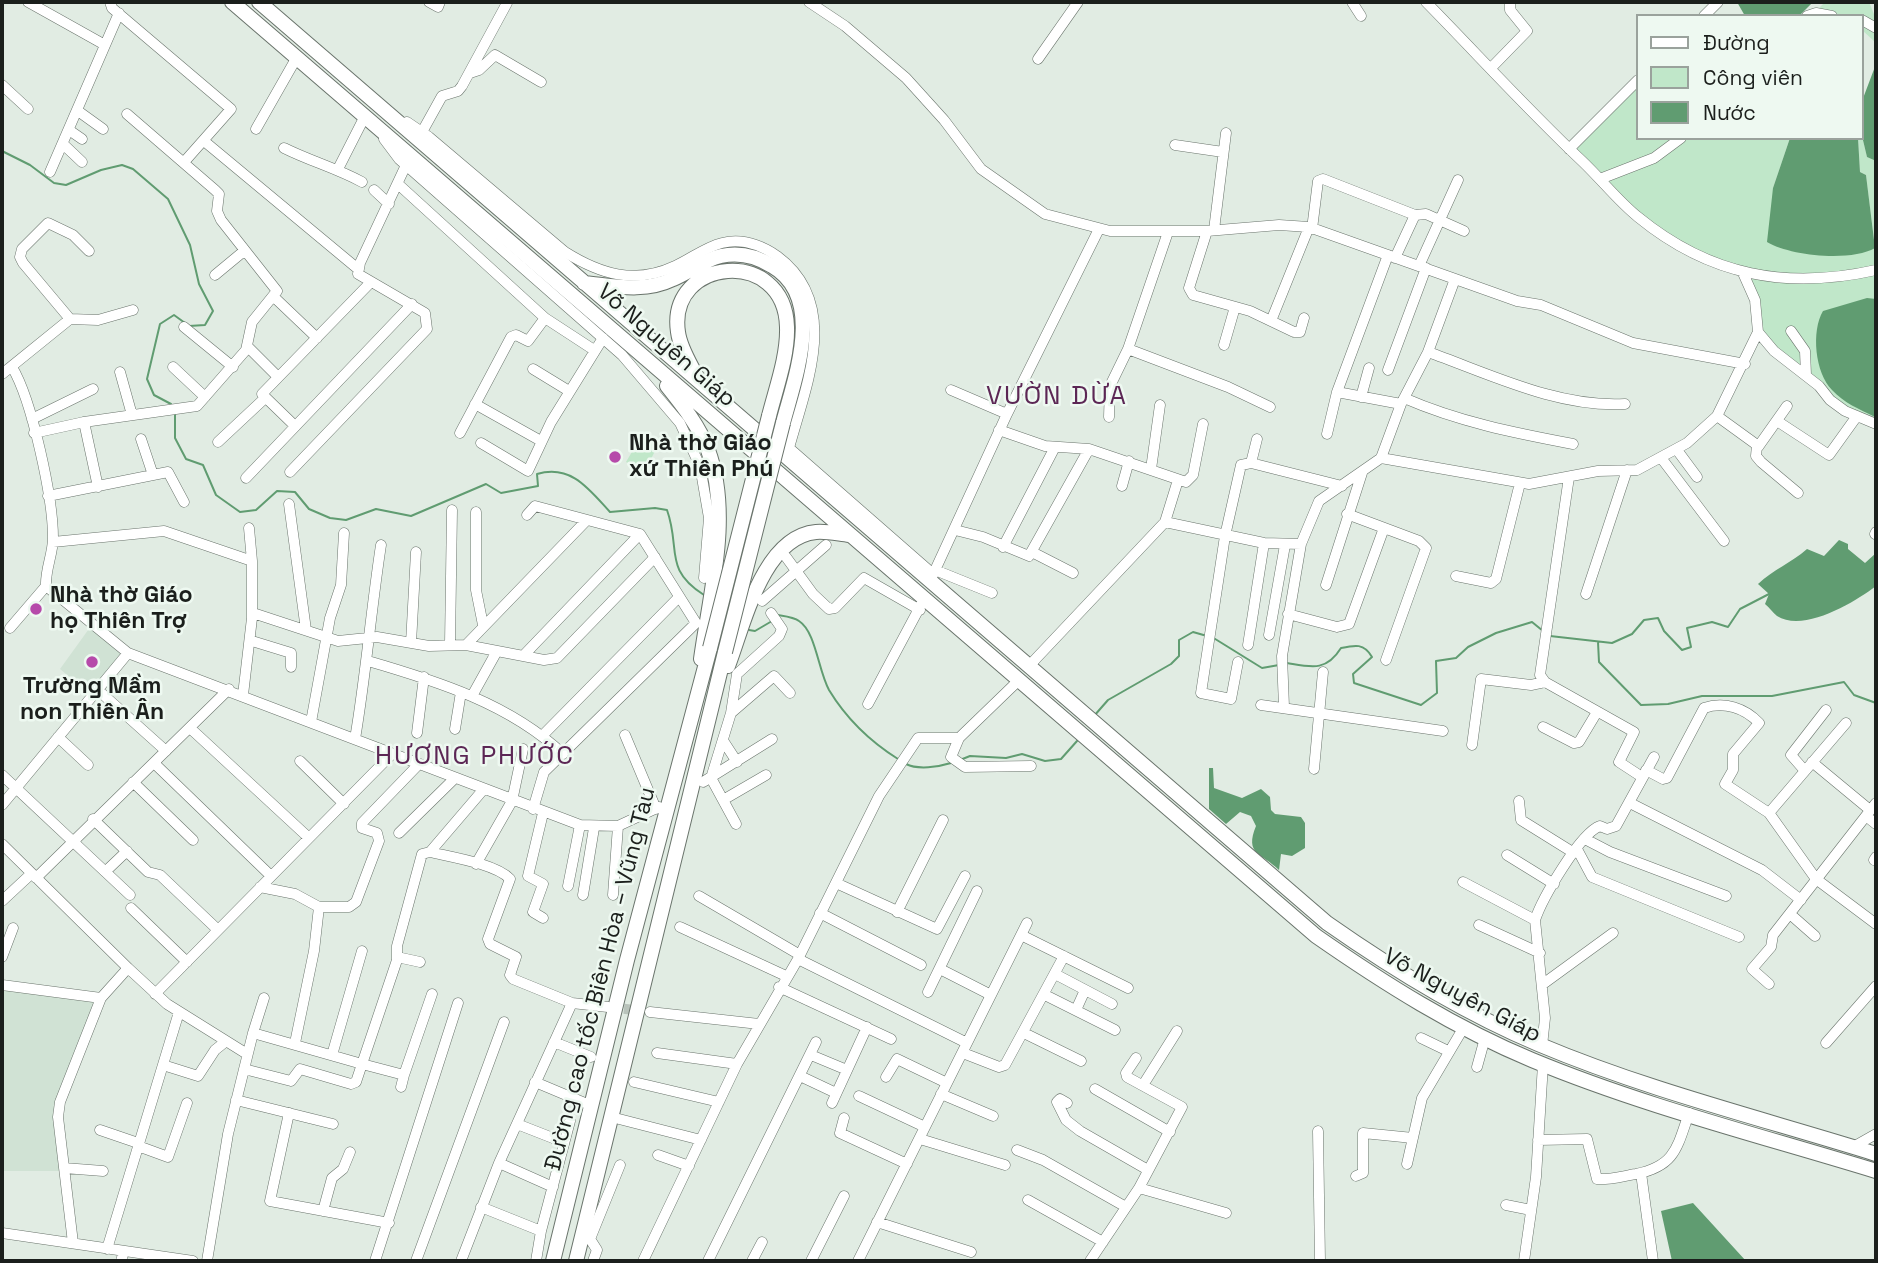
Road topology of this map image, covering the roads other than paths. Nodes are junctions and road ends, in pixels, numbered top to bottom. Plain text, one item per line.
1 (28, 2) edge
2 (110, 2) edge
3 (232, 2) edge
4 (259, 2) edge
5 (429, 2) edge
6 (440, 2) edge
7 (809, 2) edge
8 (1078, 2) edge
9 (1352, 2) edge
10 (1426, 2) edge
11 (1510, 2) edge
12 (507, 3) edge
13 (119, 13) junction
14 (1361, 16) dead end
15 (105, 45) junction
16 (297, 57) junction
17 (1038, 59) dead end
18 (1491, 68) junction
19 (470, 73) junction
20 (541, 82) dead end
21 (1636, 82) edge
22 (2, 85) edge
23 (370, 98) junction
24 (28, 109) dead end
25 (78, 111) junction
26 (127, 114) dead end
27 (367, 118) junction
28 (103, 129) dead end
29 (256, 129) dead end
30 (69, 130) junction
31 (422, 132) junction
32 (1226, 133) dead end
33 (82, 139) dead end
34 (1678, 140) edge
35 (204, 141) junction
36 (63, 144) junction
37 (1175, 145) dead end
38 (284, 148) dead end
39 (1569, 149) junction
40 (1223, 152) junction
41 (82, 162) dead end
42 (185, 162) junction
43 (406, 165) junction
44 (338, 169) junction
45 (50, 172) dead end
46 (1600, 179) junction
47 (1458, 180) dead end
48 (362, 181) dead end
49 (398, 184) junction
50 (374, 190) dead end
51 (388, 204) junction
52 (1415, 215) junction
53 (1440, 220) junction
54 (1310, 228) junction
55 (1099, 229) junction
56 (1210, 230) junction
57 (1464, 231) dead end
58 (1168, 232) junction
59 (89, 251) dead end
60 (244, 251) junction
61 (1392, 256) junction
62 (1422, 267) junction
63 (358, 269) junction
64 (1876, 270) edge
65 (1743, 273) junction
66 (215, 275) dead end
67 (1455, 279) junction
68 (370, 283) junction
69 (584, 283) junction
70 (274, 297) junction
71 (412, 304) junction
72 (1235, 307) junction
73 (133, 310) dead end
74 (545, 318) junction
75 (1304, 318) dead end
76 (69, 319) junction
77 (1271, 321) junction
78 (184, 327) dead end
79 (1791, 331) dead end
80 (1758, 332) junction
81 (317, 338) junction
82 (603, 338) junction
83 (1224, 345) dead end
84 (247, 346) junction
85 (1128, 349) junction
86 (594, 350) junction
87 (1429, 352) junction
88 (1745, 364) junction
89 (12, 367) junction
90 (173, 367) dead end
91 (233, 367) junction
92 (1369, 368) dead end
93 (533, 369) dead end
94 (1388, 370) dead end
95 (120, 372) dead end
96 (661, 372) junction
97 (2, 373) edge
98 (1806, 374) junction
99 (278, 377) junction
100 (701, 384) junction
101 (93, 388) dead end
102 (951, 390) dead end
103 (569, 391) junction
104 (1337, 392) junction
105 (205, 397) junction
106 (1361, 397) junction
107 (264, 399) junction
108 (1403, 401) junction
109 (475, 404) junction
110 (1625, 404) dead end
111 (1160, 405) dead end
112 (1787, 406) dead end
113 (1269, 407) dead end
114 (1007, 414) junction
115 (132, 415) junction
116 (1717, 416) junction
117 (1857, 416) junction
118 (1109, 417) dead end
119 (32, 418) junction
120 (84, 422) junction
121 (1777, 422) junction
122 (1203, 424) dead end
123 (1876, 425) edge
124 (295, 426) junction
125 (999, 430) junction
126 (34, 433) junction
127 (460, 433) dead end
128 (1327, 434) dead end
129 (141, 439) dead end
130 (1257, 439) dead end
131 (541, 441) junction
132 (218, 442) dead end
133 (481, 443) dead end
134 (1573, 444) dead end
135 (1055, 447) junction
136 (1758, 447) junction
137 (1089, 449) junction
138 (1677, 450) junction
139 (1381, 458) junction
140 (1662, 459) junction
141 (1129, 461) junction
142 (1251, 463) junction
143 (1151, 469) junction
144 (1627, 470) junction
145 (290, 472) dead end
146 (1362, 473) junction
147 (153, 475) junction
148 (1569, 477) junction
149 (1697, 477) dead end
150 (246, 478) dead end
151 (1178, 480) junction
152 (1520, 483) junction
153 (1122, 486) dead end
154 (1342, 486) junction
155 (98, 487) junction
156 (1798, 492) dead end
157 (48, 496) junction
158 (184, 502) dead end
159 (289, 503) dead end
160 (452, 510) dead end
161 (476, 512) dead end
162 (527, 514) dead end
163 (1347, 514) junction
164 (585, 522) junction
165 (1165, 522) junction
166 (249, 528) dead end
167 (1384, 528) junction
168 (955, 530) junction
169 (344, 533) dead end
170 (640, 534) junction
171 (849, 535) junction
172 (1225, 536) junction
173 (1724, 541) dead end
174 (54, 542) junction
175 (1264, 542) junction
176 (1301, 544) junction
177 (380, 545) dead end
178 (826, 545) dead end
179 (1285, 545) junction
180 (1003, 547) junction
181 (416, 552) dead end
182 (1032, 552) junction
183 (655, 556) junction
184 (786, 557) dead end
185 (252, 561) junction
186 (797, 572) junction
187 (1073, 573) dead end
188 (932, 575) junction
189 (1456, 576) dead end
190 (707, 582) junction
191 (46, 586) junction
192 (1325, 586) dead end
193 (992, 593) dead end
194 (1586, 594) dead end
195 (679, 597) junction
196 (756, 604) junction
197 (922, 605) junction
198 (1288, 614) junction
199 (774, 616) dead end
200 (252, 618) junction
201 (483, 625) junction
202 (10, 628) dead end
203 (306, 631) junction
204 (1269, 635) dead end
205 (368, 637) junction
206 (328, 639) junction
207 (252, 642) junction
208 (411, 643) junction
209 (450, 645) junction
210 (466, 645) junction
211 (1248, 645) dead end
212 (718, 650) junction
213 (497, 651) junction
214 (128, 653) junction
215 (523, 656) junction
216 (1386, 660) dead end
217 (368, 661) junction
218 (1238, 662) dead end
219 (291, 667) dead end
220 (1028, 667) junction
221 (1323, 672) dead end
222 (424, 677) junction
223 (1018, 681) junction
224 (1545, 681) junction
225 (98, 690) junction
226 (229, 690) junction
227 (461, 692) junction
228 (790, 693) dead end
229 (243, 695) junction
230 (472, 696) junction
231 (869, 704) dead end
232 (1261, 705) dead end
233 (1284, 707) junction
234 (694, 708) junction
235 (1826, 710) dead end
236 (710, 712) junction
237 (1319, 712) junction
238 (1597, 712) junction
239 (732, 713) junction
240 (311, 722) junction
241 (1846, 723) dead end
242 (1543, 727) dead end
243 (190, 728) junction
244 (455, 729) dead end
245 (1443, 731) dead end
246 (417, 733) dead end
247 (543, 735) junction
248 (625, 736) dead end
249 (58, 737) junction
250 (959, 738) junction
251 (355, 739) junction
252 (772, 739) dead end
253 (724, 742) junction
254 (1472, 745) dead end
255 (523, 749) dead end
256 (166, 751) junction
257 (392, 754) junction
258 (563, 754) junction
259 (1654, 757) dead end
260 (300, 761) dead end
261 (737, 762) junction
262 (1812, 762) junction
263 (154, 763) junction
264 (88, 765) dead end
265 (418, 765) junction
266 (1031, 766) dead end
267 (1314, 769) dead end
268 (1805, 771) junction
269 (1644, 774) junction
270 (2, 775) edge
271 (766, 775) dead end
272 (454, 779) junction
273 (707, 780) junction
274 (133, 782) junction
275 (16, 787) junction
276 (483, 790) junction
277 (723, 800) junction
278 (512, 801) junction
279 (1519, 801) dead end
280 (1630, 803) junction
281 (344, 804) junction
282 (2, 805) edge
283 (1871, 810) edge
284 (538, 811) junction
285 (1769, 813) junction
286 (93, 819) junction
287 (943, 820) dead end
288 (737, 824) dead end
289 (1876, 824) edge
290 (580, 825) junction
291 (618, 826) junction
292 (594, 828) junction
293 (399, 833) dead end
294 (310, 838) junction
295 (73, 839) junction
296 (1585, 839) junction
297 (193, 840) dead end
298 (2, 844) edge
299 (127, 851) junction
300 (1575, 851) junction
301 (430, 852) junction
302 (1507, 855) dead end
303 (475, 864) junction
304 (106, 871) junction
305 (33, 876) junction
306 (271, 876) junction
307 (965, 876) dead end
308 (1816, 879) junction
309 (1463, 882) dead end
310 (836, 883) junction
311 (1554, 884) junction
312 (568, 886) dead end
313 (260, 887) junction
314 (977, 891) dead end
315 (130, 895) dead end
316 (583, 895) dead end
317 (613, 895) dead end
318 (699, 896) dead end
319 (1726, 896) dead end
320 (1801, 900) junction
321 (2, 901) edge
322 (320, 906) junction
323 (131, 908) dead end
324 (897, 912) junction
325 (820, 913) junction
326 (1790, 914) junction
327 (543, 918) dead end
328 (1535, 920) junction
329 (1027, 923) dead end
330 (1876, 924) edge
331 (1479, 925) dead end
332 (680, 927) dead end
333 (13, 928) dead end
334 (218, 930) junction
335 (1613, 933) dead end
336 (1021, 935) junction
337 (1815, 936) dead end
338 (1739, 937) dead end
339 (362, 951) dead end
340 (1540, 953) junction
341 (1064, 956) junction
342 (2, 957) edge
343 (397, 957) junction
344 (799, 957) junction
345 (187, 962) junction
346 (420, 962) dead end
347 (921, 965) dead end
348 (128, 968) junction
349 (940, 969) junction
350 (1055, 974) junction
351 (786, 976) junction
352 (1543, 984) junction
353 (1769, 984) dead end
354 (2, 985) edge
355 (1876, 986) edge
356 (779, 987) junction
357 (1128, 988) dead end
358 (1085, 990) junction
359 (928, 992) dead end
360 (155, 993) junction
361 (432, 994) dead end
362 (991, 995) junction
363 (1045, 995) junction
364 (101, 998) junction
365 (264, 998) dead end
366 (458, 1003) dead end
367 (572, 1003) junction
368 (1112, 1004) dead end
369 (608, 1007) tunnel mouth
370 (1076, 1010) junction
371 (179, 1012) junction
372 (650, 1012) tunnel mouth
373 (504, 1022) dead end
374 (760, 1024) junction
375 (867, 1027) junction
376 (1464, 1027) junction
377 (1115, 1030) dead end
378 (1177, 1031) dead end
379 (253, 1033) junction
380 (1024, 1033) junction
381 (1421, 1038) dead end
382 (1485, 1038) junction
383 (891, 1039) dead end
384 (225, 1042) junction
385 (554, 1042) junction
386 (816, 1042) dead end
387 (295, 1043) junction
388 (1826, 1043) dead end
389 (1542, 1046) junction
390 (965, 1048) junction
391 (1448, 1051) junction
392 (657, 1053) dead end
393 (247, 1054) junction
394 (332, 1055) junction
395 (811, 1055) junction
396 (591, 1057) dead end
397 (1136, 1058) dead end
398 (1081, 1061) dead end
399 (362, 1064) junction
400 (737, 1064) junction
401 (1543, 1064) junction
402 (163, 1065) junction
403 (1477, 1066) dead end
404 (244, 1069) junction
405 (847, 1070) junction
406 (404, 1075) junction
407 (800, 1076) junction
408 (886, 1077) dead end
409 (634, 1082) dead end
410 (535, 1083) junction
411 (947, 1083) junction
412 (1143, 1085) junction
413 (401, 1087) dead end
414 (1095, 1089) dead end
415 (942, 1094) junction
416 (859, 1096) dead end
417 (236, 1100) junction
418 (719, 1102) junction
419 (187, 1103) dead end
420 (585, 1103) dead end
421 (1067, 1103) dead end
422 (289, 1113) junction
423 (1689, 1113) junction
424 (993, 1116) dead end
425 (844, 1118) dead end
426 (619, 1119) dead end
427 (570, 1121) dead end
428 (333, 1124) dead end
429 (517, 1124) junction
430 (925, 1127) junction
431 (100, 1130) dead end
432 (1318, 1131) dead end
433 (1170, 1132) junction
434 (1876, 1134) edge
435 (1413, 1138) junction
436 (920, 1139) junction
437 (701, 1140) junction
438 (1538, 1140) junction
439 (563, 1142) junction
440 (138, 1145) junction
441 (1853, 1147) junction
442 (1017, 1150) dead end
443 (350, 1153) dead end
444 (1876, 1154) edge
445 (658, 1155) dead end
446 (499, 1163) junction
447 (907, 1164) junction
448 (1407, 1164) dead end
449 (620, 1165) dead end
450 (1005, 1165) dead end
451 (689, 1167) junction
452 (64, 1168) junction
453 (1148, 1170) junction
454 (103, 1171) dead end
455 (1876, 1171) edge
456 (1640, 1173) junction
457 (1356, 1176) dead end
458 (553, 1188) junction
459 (1139, 1188) junction
460 (844, 1196) dead end
461 (1028, 1200) dead end
462 (1506, 1205) dead end
463 (481, 1207) junction
464 (1126, 1207) junction
465 (1531, 1210) junction
466 (323, 1211) junction
467 (1226, 1213) dead end
468 (877, 1222) junction
469 (389, 1223) junction
470 (541, 1231) junction
471 (2, 1233) edge
472 (762, 1242) dead end
473 (1103, 1242) junction
474 (73, 1243) junction
475 (107, 1249) junction
476 (971, 1252) dead end
477 (122, 1256) edge
478 (193, 1261) edge
479 (207, 1261) edge
480 (375, 1261) edge
481 (416, 1261) edge
482 (461, 1261) edge
483 (536, 1261) edge
484 (553, 1261) edge
485 (576, 1261) edge
486 (593, 1261) edge
487 (643, 1261) edge
488 (708, 1261) edge
489 (752, 1261) edge
490 (811, 1261) edge
491 (858, 1261) edge
492 (1090, 1261) edge
493 (1320, 1261) edge
494 (1524, 1261) edge
495 (1653, 1261) edge

1 - 15 street
2 - 13 street
3 - 16 highway, Võ Nguyên Giáp
4 - 23 highway, Võ Nguyên Giáp
5 - 6 street
7 - 55 street
8 - 17 street
9 - 14 street
10 - 18 street
11 - 18 street
12 - 19 street
13 - 15 street
13 - 35 street
15 - 25 street
16 - 27 highway, Võ Nguyên Giáp
16 - 29 street
18 - 39 street
19 - 20 street
19 - 31 street
21 - 39 street
22 - 24 street
23 - 31 street
23 - 69 highway, Võ Nguyên Giáp
25 - 28 street
25 - 30 street
26 - 42 street
27 - 43 street
27 - 44 street
27 - 96 highway, Võ Nguyên Giáp
30 - 33 street
30 - 36 street
31 - 188 street
32 - 40 street
34 - 46 street
35 - 42 street
35 - 63 street
36 - 41 street
36 - 45 street
37 - 40 street
38 - 44 street
39 - 46 street
40 - 56 street
42 - 60 street
43 - 49 street
43 - 82 street
44 - 48 street
46 - 65 street
47 - 53 street
49 - 51 street
49 - 74 street
50 - 51 street
51 - 63 street
52 - 53 street
52 - 54 street
52 - 61 street
53 - 57 street
53 - 62 street
54 - 56 street
54 - 61 street
54 - 77 street
55 - 58 street
55 - 114 street
56 - 58 street
56 - 72 street
58 - 85 street
59 - 76 street
60 - 66 street
60 - 70 street
61 - 62 street
61 - 104 street
62 - 67 street
62 - 94 street
63 - 68 street
64 - 65 street
65 - 80 street
67 - 87 street
67 - 88 street
68 - 71 street
68 - 81 street
69 - 100 highway, Võ Nguyên Giáp
69 - 212 highway, bridge
70 - 81 street
70 - 84 street
71 - 124 street
71 - 145 street
72 - 77 street
72 - 83 street
73 - 76 street
74 - 86 street
74 - 109 street
75 - 77 street
76 - 89 street
78 - 91 street
79 - 98 street
80 - 88 street
80 - 98 street
81 - 99 street
82 - 86 street
82 - 190 street
84 - 91 street
84 - 99 street
85 - 113 street
85 - 118 street
86 - 103 street
87 - 108 street
87 - 110 street
88 - 116 street
89 - 97 street
89 - 119 street
90 - 105 street
91 - 105 street
92 - 106 street
93 - 103 street
95 - 115 street
96 - 171 highway, Võ Nguyên Giáp
96 - 190 highway
98 - 117 street
99 - 107 street
100 - 188 highway, Võ Nguyên Giáp
100 - 212 highway, bridge
101 - 119 street
102 - 114 street
103 - 131 street
104 - 106 street
104 - 128 street
105 - 115 street
106 - 108 street
107 - 124 street
107 - 132 street
108 - 134 street
108 - 139 street
109 - 127 street
109 - 131 street
111 - 143 street
112 - 121 street
114 - 125 street
115 - 120 street
116 - 136 street
116 - 138 street
117 - 121 street
117 - 123 street
119 - 126 street
120 - 126 street
120 - 155 street
121 - 136 street
122 - 151 street
124 - 150 street
125 - 135 street
125 - 168 street
126 - 157 street
129 - 147 street
130 - 142 street
131 - 133 street
135 - 137 street
135 - 180 street
136 - 156 street
137 - 141 street
137 - 182 street
138 - 140 street
138 - 149 street
139 - 146 street
139 - 152 street
140 - 144 street
140 - 173 street
141 - 143 street
141 - 153 street
142 - 154 street
142 - 172 street
143 - 151 street
144 - 148 street
144 - 194 street
146 - 154 street
146 - 163 street
147 - 155 street
147 - 158 street
148 - 152 street
148 - 224 street
151 - 165 street
152 - 189 street
154 - 176 street
155 - 157 street
157 - 174 street
159 - 203 street
160 - 209 street
161 - 201 street
162 - 164 street
163 - 167 street
163 - 192 street
164 - 170 street
164 - 201 street
165 - 172 street
165 - 220 street
166 - 185 street
167 - 198 street
167 - 216 street
168 - 180 street
168 - 188 street
169 - 206 street
170 - 183 street
170 - 215 street
171 - 196 highway
171 - 197 highway, Võ Nguyên Giáp
172 - 175 street
172 - 218 street
174 - 185 street
174 - 191 street
175 - 179 street
175 - 211 street
176 - 179 street
176 - 198 street
177 - 205 street
178 - 186 street
179 - 204 street
180 - 182 street
181 - 208 street
182 - 187 street
183 - 195 street
183 - 215 street
184 - 186 street
185 - 200 street
186 - 196 street
186 - 197 street
188 - 193 street
188 - 220 highway, Võ Nguyên Giáp
190 - 234 highway
191 - 202 street
191 - 214 street
195 - 247 street
195 - 258 street
196 - 236 highway
197 - 223 highway, Võ Nguyên Giáp
197 - 231 street
198 - 233 street
199 - 239 street
200 - 203 street
200 - 207 street
201 - 210 street
203 - 206 street
205 - 206 street
205 - 208 street
205 - 217 street
206 - 240 street
207 - 219 street
207 - 229 street
208 - 209 street
209 - 210 street
210 - 213 street
212 - 234 highway
212 - 236 highway
213 - 215 street
213 - 230 street
214 - 225 street
214 - 226 street
217 - 222 street
217 - 251 street
220 - 389 highway, Võ Nguyên Giáp
221 - 237 street
222 - 227 street
222 - 246 street
223 - 250 street
223 - 376 highway, Võ Nguyên Giáp
224 - 238 street
224 - 254 street
225 - 249 street
225 - 256 street
226 - 229 street
226 - 243 street
227 - 230 street
227 - 244 street
228 - 239 street
229 - 240 street
230 - 247 street
232 - 233 street
233 - 237 street
234 - 484 highway, Đường cao tốc Biên Hòa – Vũng Tàu
235 - 268 street
236 - 485 highway, Đường cao tốc Biên Hòa – Vũng Tàu
237 - 245 street
237 - 267 street
238 - 242 street
238 - 269 street
239 - 253 street
240 - 251 street
241 - 262 street
243 - 256 street
243 - 294 street
247 - 258 street
248 - 291 street
249 - 264 street
249 - 275 street
250 - 266 street
250 - 310 street
251 - 257 street
252 - 261 street
253 - 261 street
253 - 273 street
255 - 278 street
256 - 263 street
257 - 265 street
257 - 281 street
258 - 284 street
259 - 269 street
260 - 281 street
261 - 273 street
262 - 268 street
262 - 283 street
263 - 274 street
263 - 306 street
265 - 272 street
265 - 322 street
268 - 285 street
269 - 280 street
269 - 285 street
270 - 275 street
271 - 277 street
272 - 276 street
272 - 293 street
273 - 277 street
274 - 286 street
274 - 297 street
275 - 282 street
275 - 295 street
276 - 278 street
276 - 301 street
277 - 288 street
278 - 284 street
278 - 303 street
279 - 300 street
280 - 296 street
280 - 320 street
281 - 294 street
283 - 289 street
283 - 308 street
284 - 290 street
284 - 327 street
285 - 308 street
286 - 295 street
286 - 299 street
287 - 324 street
290 - 292 street
290 - 312 street
291 - 292 street
291 - 317 street
292 - 316 street
294 - 306 street
295 - 304 street
295 - 305 street
296 - 300 street
296 - 319 street
298 - 305 street
299 - 304 street
299 - 334 street
300 - 311 street
300 - 338 street
301 - 303 street
301 - 343 street
302 - 311 street
303 - 367 street
304 - 315 street
305 - 321 street
305 - 348 street
306 - 313 street
307 - 324 street
308 - 320 street
308 - 330 street
309 - 328 street
310 - 324 street
310 - 325 street
311 - 328 street
313 - 322 street
313 - 334 street
314 - 349 street
318 - 344 street
320 - 326 street
322 - 387 street
323 - 345 street
325 - 344 street
325 - 347 street
326 - 337 street
326 - 353 street
328 - 340 street
329 - 336 street
331 - 340 street
332 - 351 street
333 - 342 street
334 - 345 street
335 - 352 street
336 - 341 street
336 - 362 street
339 - 394 street
340 - 352 street
341 - 350 street
341 - 357 street
343 - 346 street
343 - 399 street
344 - 351 street
344 - 390 street
345 - 360 street
348 - 360 street
348 - 364 street
349 - 359 street
349 - 362 street
350 - 358 street
350 - 363 street
351 - 356 street
352 - 389 street
354 - 364 street
355 - 388 street
356 - 374 street
356 - 375 street
358 - 368 street
358 - 370 street
360 - 371 street
361 - 406 street
362 - 390 street
363 - 370 street
363 - 380 street
364 - 452 street
365 - 379 street
366 - 469 street
367 - 369 street
367 - 385 street
370 - 377 street
371 - 384 street
371 - 402 street
372 - 374 street
373 - 481 street
374 - 400 street
375 - 383 street
375 - 405 street
376 - 382 highway, Võ Nguyên Giáp
376 - 391 street
378 - 412 street
379 - 387 street
379 - 393 street
380 - 390 street
380 - 398 street
381 - 391 street
382 - 401 highway, Võ Nguyên Giáp
382 - 403 street
384 - 393 street
384 - 402 street
385 - 396 street
385 - 410 street
386 - 395 street
387 - 394 street
389 - 441 highway, Võ Nguyên Giáp
390 - 411 street
391 - 435 street
392 - 400 street
393 - 404 street
394 - 399 street
395 - 405 street
395 - 407 street
397 - 412 street
399 - 404 street
399 - 406 street
400 - 418 street
401 - 423 highway, Võ Nguyên Giáp
401 - 438 street
402 - 440 street
404 - 417 street
405 - 407 street
406 - 413 street
407 - 488 street
408 - 411 street
409 - 418 street
410 - 420 street
410 - 429 street
411 - 415 street
412 - 433 street
414 - 433 street
415 - 424 street
415 - 430 street
416 - 430 street
417 - 422 street
417 - 479 street
418 - 437 street
419 - 440 street
421 - 453 street
422 - 428 street
422 - 466 street
423 - 455 highway, Võ Nguyên Giáp
423 - 456 street
425 - 447 street
426 - 437 street
427 - 439 street
429 - 439 street
429 - 446 street
430 - 436 street
431 - 440 street
432 - 493 street
433 - 453 street
434 - 441 street
435 - 448 street
435 - 457 street
436 - 447 street
436 - 450 street
437 - 451 street
438 - 456 street
438 - 465 street
439 - 458 street
440 - 475 street
441 - 444 highway, Võ Nguyên Giáp
442 - 464 street
443 - 466 street
445 - 451 street
446 - 458 street
446 - 463 street
447 - 468 street
449 - 486 street
451 - 487 street
452 - 454 street
452 - 474 street
453 - 459 street
456 - 495 street
458 - 470 street
459 - 464 street
459 - 467 street
460 - 490 street
461 - 473 street
462 - 465 street
463 - 470 street
463 - 482 street
464 - 473 street
465 - 494 street
466 - 469 street
468 - 476 street
468 - 491 street
469 - 480 street
470 - 483 street
471 - 474 street
472 - 489 street
473 - 492 street
474 - 475 street
475 - 477 street
477 - 478 street

